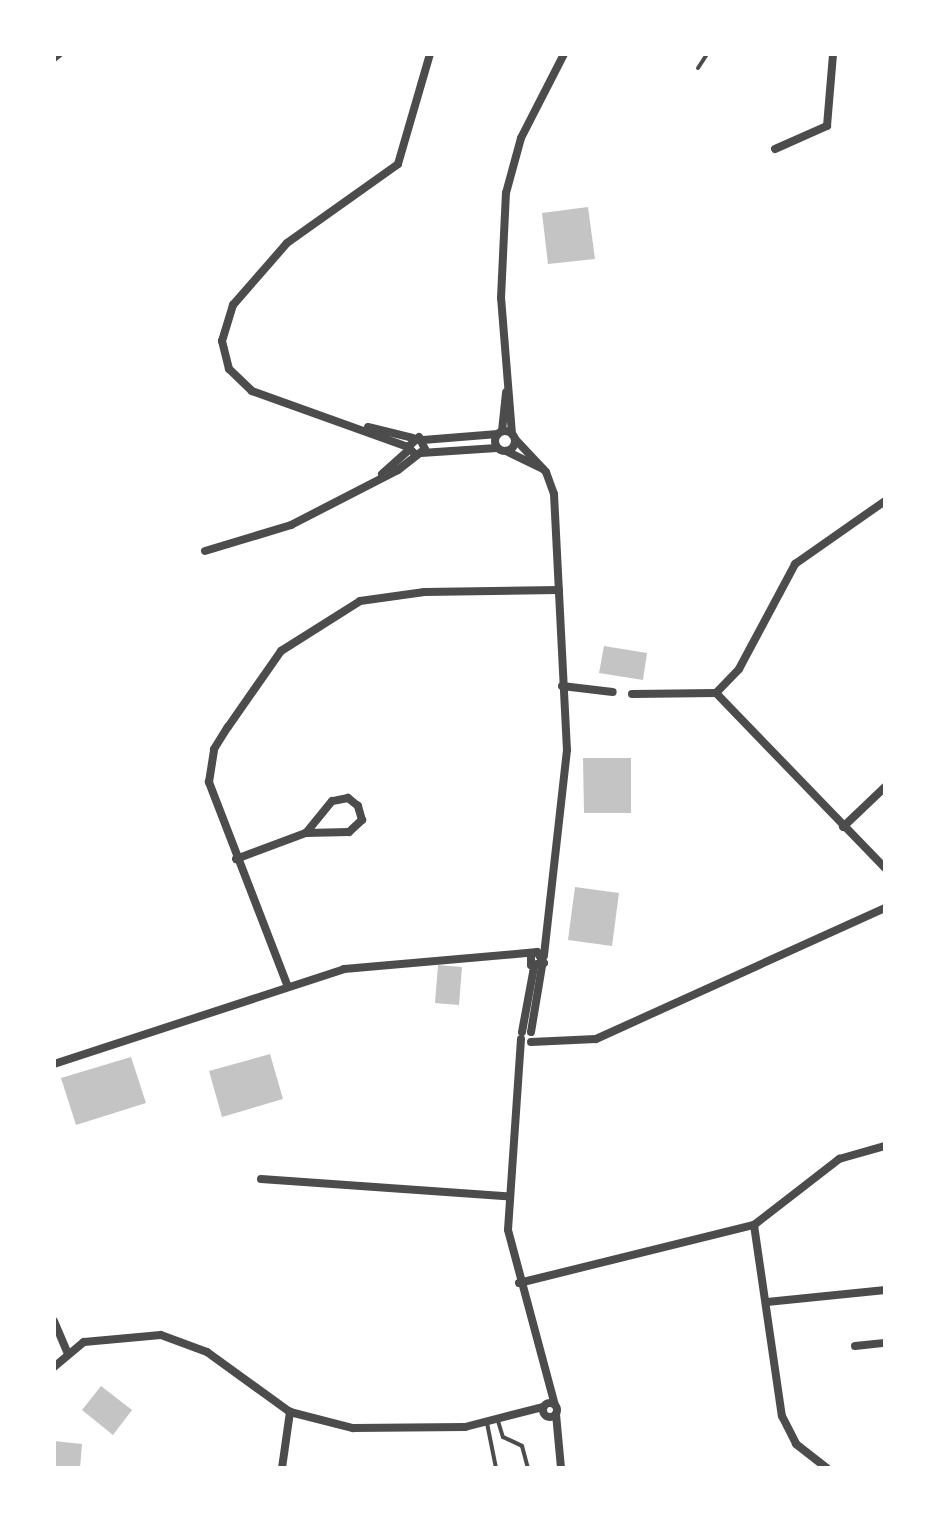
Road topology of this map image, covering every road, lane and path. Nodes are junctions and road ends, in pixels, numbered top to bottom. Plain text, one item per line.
1 (59, 54) edge
2 (430, 54) edge
3 (564, 54) edge
4 (707, 54) edge
5 (833, 54) edge
6 (54, 58) edge
7 (698, 68) dead end
8 (775, 149) dead end
9 (507, 387) junction
10 (367, 427) junction
11 (500, 432) junction
12 (513, 436) junction
13 (418, 439) junction
14 (502, 449) junction
15 (414, 451) junction
16 (543, 469) junction
17 (885, 501) edge
18 (205, 551) dead end
19 (559, 590) junction
20 (562, 686) junction
21 (613, 692) dead end
22 (716, 693) junction
23 (632, 694) dead end
24 (885, 787) edge
25 (843, 827) junction
26 (306, 833) junction
27 (236, 859) junction
28 (885, 868) edge
29 (885, 908) edge
30 (545, 935) junction
31 (532, 954) junction
32 (516, 958) junction
33 (538, 964) junction
34 (288, 987) junction
35 (528, 1037) junction
36 (54, 1064) edge
37 (885, 1146) edge
38 (261, 1179) dead end
39 (506, 1196) junction
40 (754, 1225) junction
41 (519, 1283) junction
42 (885, 1290) edge
43 (767, 1302) junction
44 (54, 1321) edge
45 (885, 1343) edge
46 (855, 1346) dead end
47 (67, 1351) junction
48 (54, 1367) edge
49 (549, 1411) junction
50 (290, 1412) junction
51 (498, 1421) junction
52 (487, 1423) junction
53 (282, 1468) edge
54 (496, 1468) edge
55 (528, 1468) edge
56 (561, 1468) edge
57 (827, 1468) edge

1 - 6 street
2 - 10 street
3 - 9 street
4 - 7 lane
5 - 8 street
9 - 11 street
9 - 12 street
10 - 13 street
10 - 15 street
11 - 12 street
11 - 13 street
11 - 14 street
12 - 14 street
12 - 16 street
13 - 15 street
13 - 15 street
14 - 15 street
14 - 16 street
15 - 18 street
16 - 19 street
17 - 22 street
19 - 20 street
19 - 27 street
20 - 21 street
20 - 30 street
22 - 23 street
22 - 25 street
24 - 25 street
25 - 28 street
26 - 26 street
26 - 27 street
27 - 34 street
29 - 35 street
30 - 31 street
30 - 33 street
31 - 32 street
31 - 33 street
32 - 33 street
32 - 34 street
33 - 35 street
34 - 36 street
35 - 39 street
37 - 40 street
38 - 39 street
39 - 41 street
40 - 41 street
40 - 43 street
41 - 49 street
42 - 43 street
43 - 57 street
44 - 47 street
45 - 46 street
47 - 48 street
47 - 50 street
49 - 51 street
49 - 56 street
50 - 52 street
50 - 53 street
51 - 52 street
51 - 55 lane
52 - 54 lane

